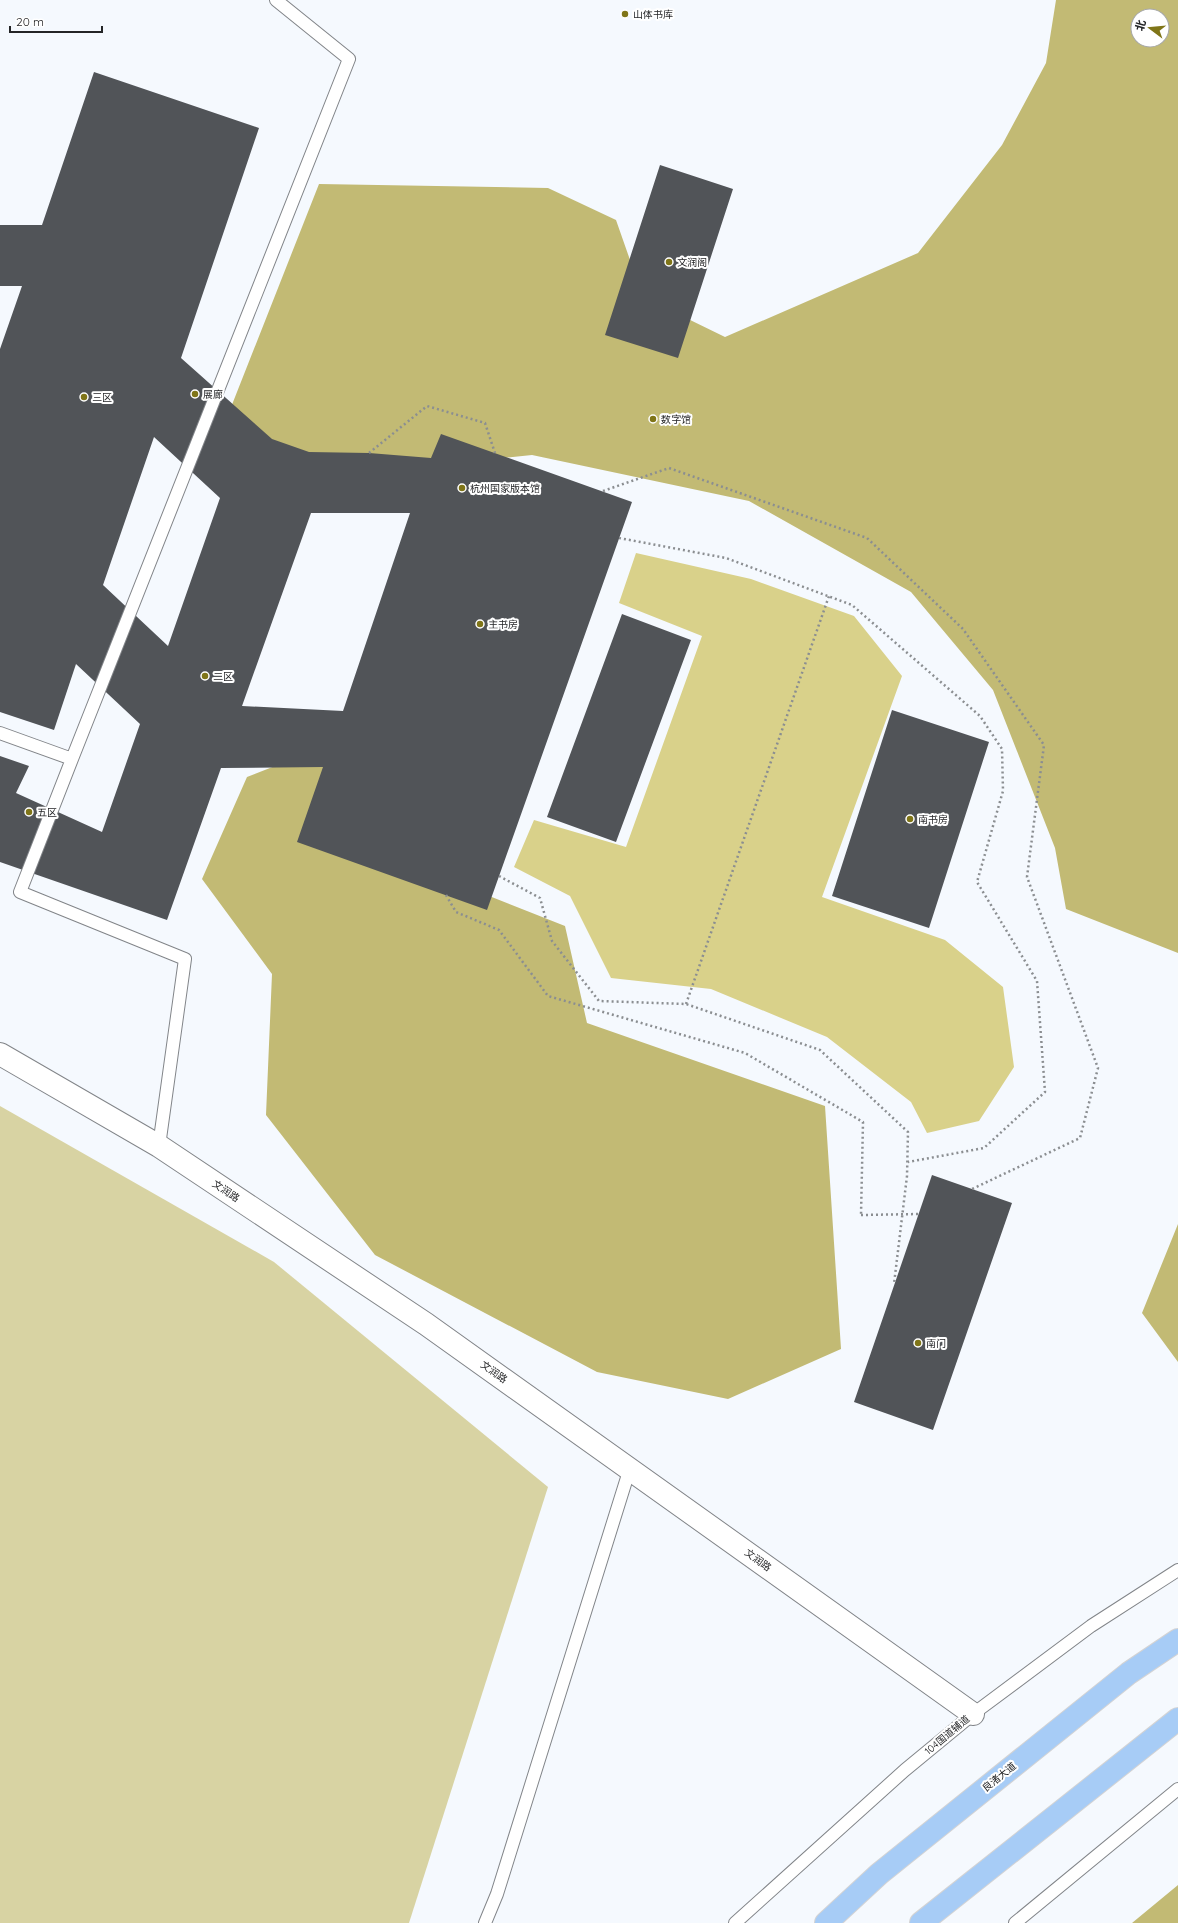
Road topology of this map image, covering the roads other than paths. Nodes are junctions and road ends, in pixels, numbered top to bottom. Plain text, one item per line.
1 (276, 0) edge
2 (0, 733) edge
3 (72, 759) junction
4 (0, 1054) edge
5 (159, 1146) junction
6 (630, 1468) junction
7 (1178, 1570) edge
8 (1178, 1640) edge
9 (973, 1714) junction
10 (1178, 1719) edge
11 (1178, 1789) edge
12 (485, 1923) edge
13 (735, 1923) edge
14 (826, 1923) edge
15 (921, 1923) edge
16 (1014, 1923) edge

1 - 3 lane
2 - 3 lane
3 - 5 lane
4 - 5 street, 文润路
5 - 6 street, 文润路
6 - 9 street, 文润路
6 - 12 lane
7 - 9 lane, 104国道辅道
8 - 14 highway, 良渚大道
9 - 13 lane, 104国道辅道
10 - 15 highway
11 - 16 lane

